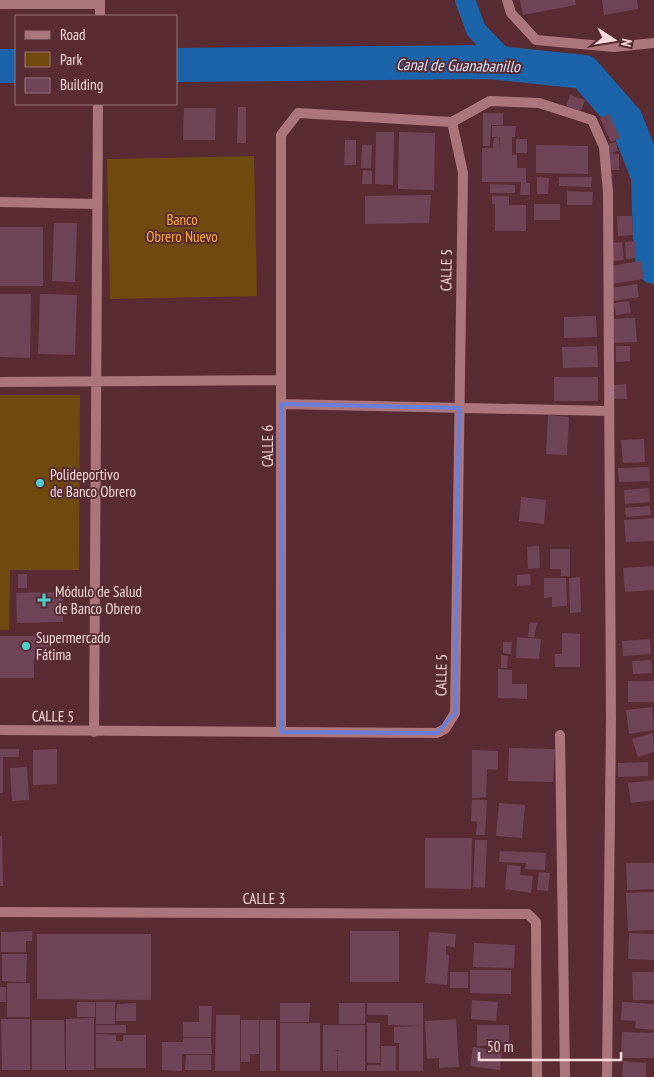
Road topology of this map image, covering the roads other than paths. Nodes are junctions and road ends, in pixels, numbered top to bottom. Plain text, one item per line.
1 (507, 0) edge
2 (100, 2) edge
3 (0, 4) edge
4 (100, 15) edge
5 (654, 43) edge
6 (98, 105) edge
7 (452, 122) junction
8 (0, 202) edge
9 (96, 204) junction
10 (280, 380) junction
11 (0, 382) edge
12 (97, 383) junction
13 (282, 404) junction
14 (459, 408) junction
15 (608, 411) junction
16 (0, 730) edge
17 (94, 732) junction
18 (281, 732) junction
19 (560, 736) dead end
20 (0, 912) edge
21 (537, 1077) edge
22 (565, 1077) edge
23 (607, 1077) edge

1 - 5 street
2 - 3 street
2 - 4 street
6 - 9 street
7 - 10 street, CALLE 6
7 - 14 street, CALLE 5
7 - 15 street
8 - 9 street
9 - 12 street
10 - 12 street
10 - 13 street, CALLE 6
11 - 12 street
12 - 17 street
13 - 14 street
13 - 18 street, CALLE 6
14 - 15 street
14 - 18 street, CALLE 5
15 - 23 street
16 - 17 street, CALLE 5
17 - 18 street, CALLE 5
19 - 22 street
20 - 21 street, CALLE 3

